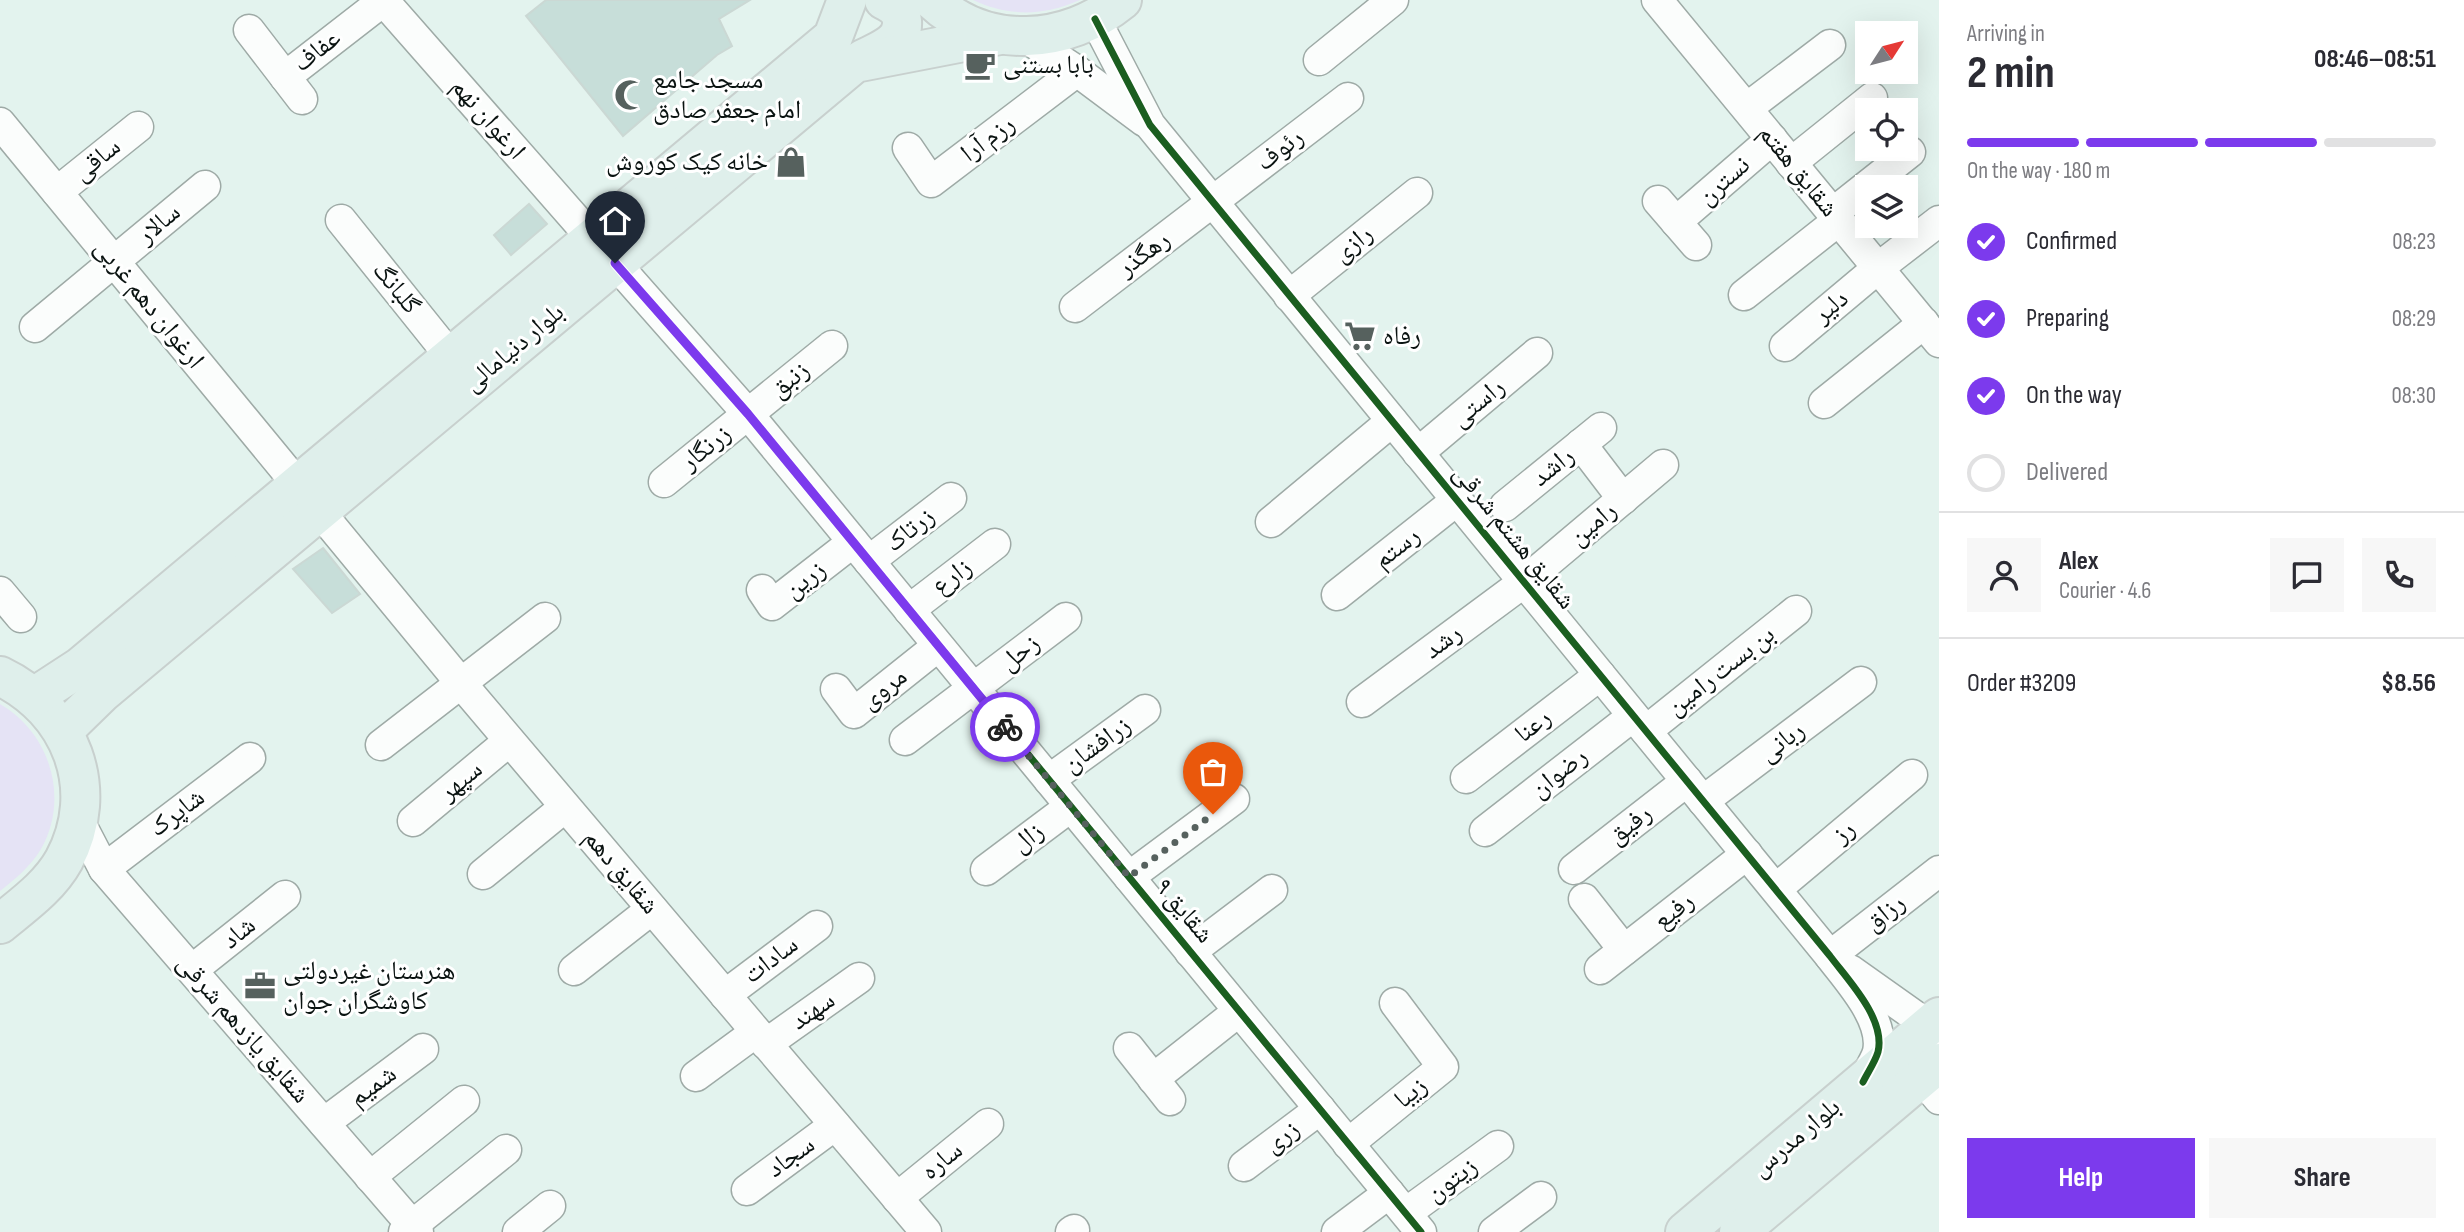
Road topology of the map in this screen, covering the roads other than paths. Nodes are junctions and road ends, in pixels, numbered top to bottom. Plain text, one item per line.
1 (383, 0) edge
2 (847, 0) edge
3 (871, 0) edge
4 (884, 0) edge
5 (932, 0) edge
6 (1393, 0) edge
7 (1663, 2) edge
8 (1109, 10) edge
9 (249, 30) dead end
10 (1013, 36) junction
11 (1830, 45) dead end
12 (844, 50) junction
13 (1319, 60) dead end
14 (1077, 71) junction
15 (1348, 98) dead end
16 (1747, 108) junction
17 (1855, 112) edge
18 (0, 123) edge
19 (1150, 125) junction
20 (138, 127) dead end
21 (1772, 139) junction
22 (908, 148) dead end
23 (1900, 161) edge
24 (1791, 163) junction
25 (205, 186) dead end
26 (57, 192) junction
27 (1417, 193) dead end
28 (1213, 202) junction
29 (1836, 216) junction
30 (341, 220) dead end
31 (1939, 221) edge
32 (1696, 245) dead end
33 (604, 251) junction
34 (114, 262) junction
35 (1878, 268) junction
36 (1744, 295) dead end
37 (1289, 296) junction
38 (1075, 307) dead end
39 (35, 327) dead end
40 (1931, 333) edge
41 (832, 346) dead end
42 (1785, 346) dead end
43 (1537, 353) dead end
44 (451, 357) junction
45 (1824, 403) dead end
46 (748, 414) junction
47 (1391, 421) junction
48 (1418, 453) junction
49 (1663, 466) dead end
50 (664, 482) dead end
51 (308, 498) junction
52 (951, 498) dead end
53 (1623, 499) junction
54 (1457, 500) junction
55 (1504, 506) dead end
56 (1271, 522) dead end
57 (995, 544) dead end
58 (861, 552) junction
59 (1524, 582) junction
60 (762, 590) dead end
61 (1337, 595) dead end
62 (909, 610) junction
63 (1796, 611) dead end
64 (545, 618) dead end
65 (1066, 618) dead end
66 (938, 646) junction
67 (1600, 675) junction
68 (0, 676) edge
69 (460, 682) junction
70 (1861, 682) dead end
71 (836, 689) dead end
72 (974, 689) junction
73 (34, 697) junction
74 (1362, 702) dead end
75 (1145, 710) dead end
76 (1639, 723) junction
77 (63, 731) junction
78 (905, 740) dead end
79 (509, 741) junction
80 (381, 745) dead end
81 (250, 758) dead end
82 (1912, 775) dead end
83 (1466, 778) dead end
84 (1049, 780) junction
85 (1695, 791) junction
86 (1234, 799) dead end
87 (565, 807) junction
88 (1070, 807) junction
89 (79, 819) junction
90 (413, 821) dead end
91 (1485, 831) dead end
92 (1747, 854) junction
93 (104, 869) junction
94 (1574, 869) dead end
95 (986, 870) dead end
96 (1939, 871) edge
97 (483, 874) dead end
98 (1129, 877) junction
99 (1272, 890) dead end
100 (1776, 890) junction
101 (285, 896) dead end
102 (1584, 899) dead end
103 (652, 909) junction
104 (0, 924) edge
105 (817, 926) dead end
106 (1624, 950) junction
107 (1190, 951) junction
108 (1830, 956) junction
109 (1600, 969) dead end
110 (192, 970) junction
111 (574, 970) dead end
112 (859, 978) dead end
113 (725, 995) junction
114 (1395, 1003) dead end
115 (1239, 1011) junction
116 (1936, 1027) edge
117 (761, 1038) junction
118 (1129, 1048) dead end
119 (423, 1049) dead end
120 (1924, 1073) edge
121 (696, 1076) dead end
122 (1863, 1082) junction
123 (464, 1101) dead end
124 (1320, 1109) junction
125 (324, 1123) junction
126 (988, 1124) dead end
127 (835, 1125) junction
128 (1348, 1144) junction
129 (1498, 1146) dead end
130 (506, 1150) dead end
131 (1244, 1166) dead end
132 (370, 1177) junction
133 (747, 1190) dead end
134 (1541, 1197) dead end
135 (897, 1198) junction
136 (550, 1206) dead end
137 (1405, 1213) edge
138 (411, 1230) edge
139 (518, 1232) edge
140 (926, 1232) edge
141 (1337, 1232) edge
142 (1494, 1232) edge
143 (1685, 1232) edge
144 (1739, 1232) edge

1 - 9 street, عفاف
1 - 33 street, ارغوان نهم
2 - 12 main road, بلوار دنیامالی
3 - 12 main road
4 - 12 main road
5 - 10 main road
6 - 13 street
7 - 16 street, شقایق هفتم
8 - 10 main road, بلوار دنیامالی
8 - 19 street, شقایق هشتم شرقی
10 - 12 main road, بلوار دنیامالی
10 - 14 street, شقایق هشتم شرقی
11 - 16 street
12 - 33 main road, بلوار دنیامالی
14 - 19 street, شقایق هشتم شرقی
14 - 22 street, رزم آرا
15 - 28 street, رئوف
16 - 21 street, شقایق هفتم
17 - 24 street
18 - 26 street, ارغوان دهم غربی
19 - 28 street, شقایق هشتم شرقی
20 - 26 street, ساقی
21 - 24 street, شقایق هفتم
21 - 32 street, نسترن
23 - 29 street
24 - 29 street, شقایق هفتم
25 - 34 street, سالار
26 - 34 street, ارغوان دهم غربی
27 - 37 street, رازی
28 - 37 street, شقایق هشتم شرقی
28 - 38 street, رهگذر
29 - 35 street, شقایق هفتم
29 - 36 street
30 - 44 street, گلبانگ
31 - 35 street, دلیر
33 - 44 main road, بلوار دنیامالی
33 - 46 street, شقایق ۹
33 - 51 main road, بلوار دنیامالی
34 - 39 street, سالار
34 - 51 street, ارغوان دهم غربی
35 - 40 street, شقایق هفتم
35 - 42 street, دلیر
37 - 47 street, شقایق هشتم شرقی
40 - 45 street
41 - 46 street, زنبق
43 - 48 street, راستی
44 - 51 main road, بلوار دنیامالی
46 - 50 street, زرنگار
46 - 58 street, شقایق ۹
47 - 48 street, شقایق هشتم شرقی
47 - 56 street
48 - 54 street, شقایق هشتم شرقی
49 - 53 street, رامین
51 - 69 street, شقایق دهم
51 - 73 main road, بلوار دنیامالی
51 - 77 main road, بلوار دنیامالی
52 - 58 street, زرتاک
53 - 55 street, راشد
53 - 59 street, رامین
54 - 59 street, شقایق هشتم شرقی
54 - 61 street, رستم
57 - 62 street, زارع
58 - 60 street, زرین
58 - 62 street, شقایق ۹
59 - 67 street, شقایق هشتم شرقی
59 - 74 street, رشد
62 - 66 street, شقایق ۹
63 - 76 street, بن بست رامین
64 - 69 street
65 - 72 street, زحل
66 - 71 street, مروی
66 - 72 street, شقایق ۹
67 - 76 street, شقایق هشتم شرقی
67 - 83 street, رعنا
68 - 73 main road
69 - 79 street, شقایق دهم
69 - 80 street
70 - 85 street, ربانی
72 - 78 street, زحل
72 - 84 street, شقایق ۹
73 - 77 main road
75 - 84 street, زرافشان
76 - 85 street, شقایق هشتم شرقی
76 - 91 street, رضوان
77 - 89 main road
79 - 87 street, شقایق دهم
79 - 90 street, سپهر
81 - 93 street, شاپرک
82 - 100 street, رز
84 - 88 street, شقایق ۹
85 - 92 street, شقایق هشتم شرقی
85 - 94 street, رفیق
86 - 98 street
87 - 97 street
87 - 103 street, شقایق دهم
88 - 95 street, زال
88 - 98 street, شقایق ۹
89 - 93 street, شقایق یازدهم شرقی
89 - 104 main road
92 - 100 street, شقایق هشتم شرقی
92 - 106 street, رفیع
93 - 110 street, شقایق یازدهم شرقی
96 - 108 street, رزاق
98 - 107 street, شقایق ۹
99 - 107 street
100 - 108 street, شقایق هشتم شرقی
101 - 110 street, شاد
102 - 106 street
103 - 111 street
103 - 113 street, شقایق دهم
105 - 113 street, سادات
106 - 109 street, رفیع
107 - 115 street, شقایق ۹
108 - 116 street, شقایق هشتم شرقی
108 - 122 street, شقایق هشتم شرقی
110 - 125 street, شقایق یازدهم شرقی
112 - 117 street, سهند
113 - 117 street, شقایق دهم
114 - 128 street, زیبا
115 - 118 street
115 - 124 street, شقایق ۹
116 - 120 main road, بلوار مدرس
117 - 121 street, سهند
117 - 127 street, شقایق دهم
119 - 125 street, شمیم
120 - 122 main road, بلوار مدرس
120 - 144 main road, بلوار مدرس
122 - 143 main road, بلوار مدرس
123 - 132 street
124 - 128 street, شقایق ۹
124 - 131 street, زری
125 - 132 street, شقایق یازدهم شرقی
126 - 135 street, ساره
127 - 133 street, سجاد
127 - 135 street, شقایق دهم
128 - 137 street, شقایق ۹
129 - 137 street, زیتون
130 - 138 street
132 - 138 street, شقایق یازدهم شرقی
134 - 142 street
135 - 140 street, شقایق دهم
136 - 139 street
137 - 141 street, زیتون

